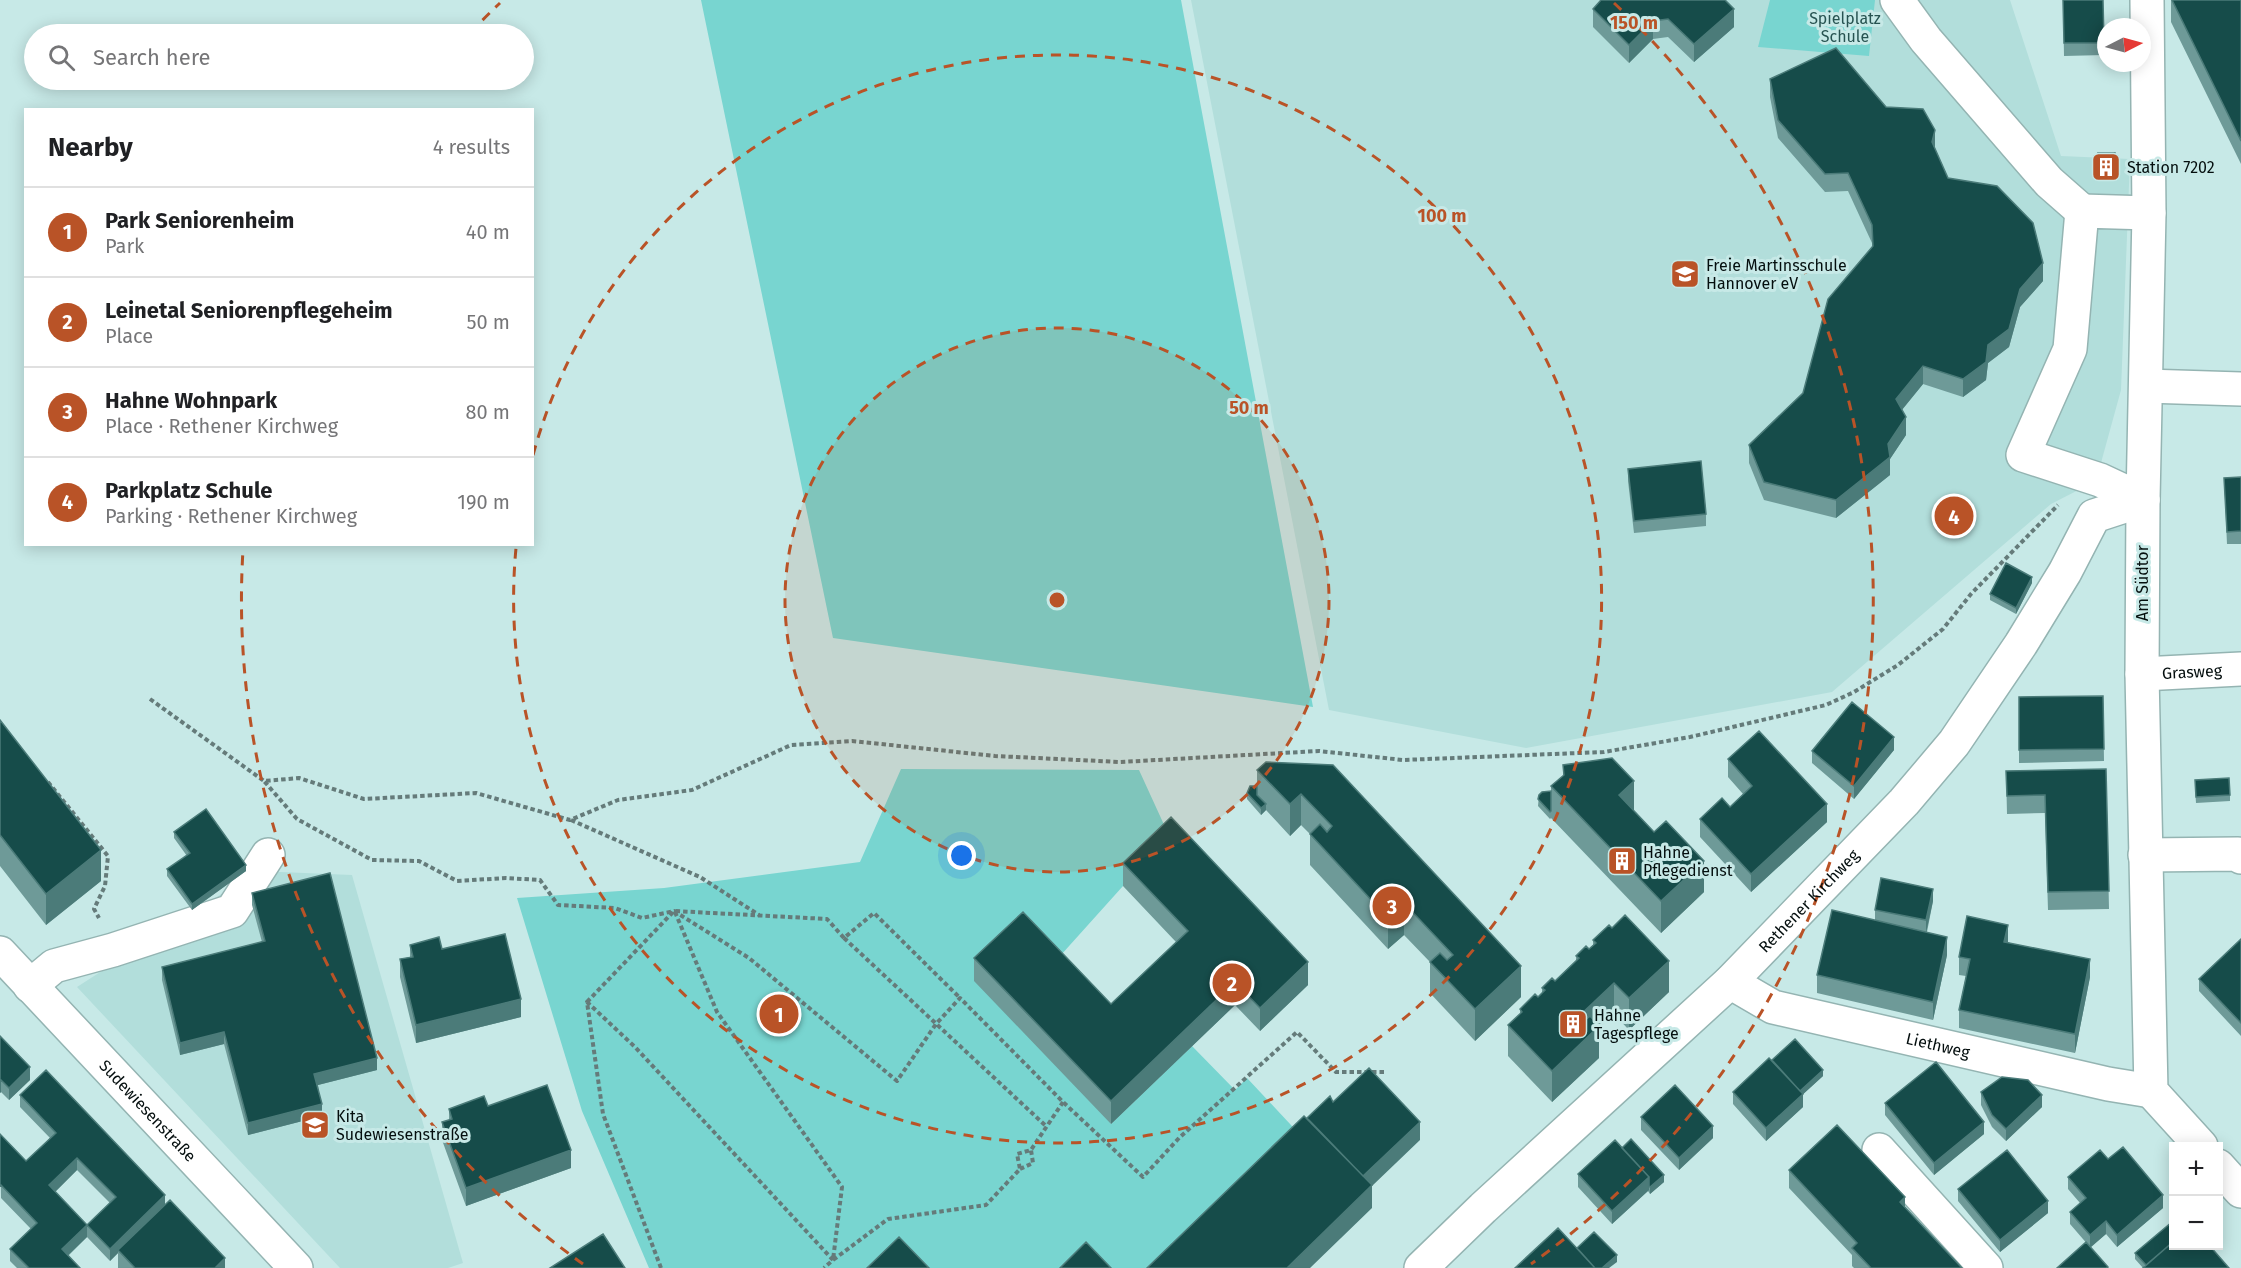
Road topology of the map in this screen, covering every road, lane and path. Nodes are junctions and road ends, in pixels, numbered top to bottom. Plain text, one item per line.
1 (1897, 0) edge
2 (2147, 0) edge
3 (2082, 211) junction
4 (2149, 213) junction
5 (2146, 386) junction
6 (2241, 389) edge
7 (2100, 480) junction
8 (2142, 500) junction
9 (2241, 669) edge
10 (2142, 674) junction
11 (150, 699) dead end
12 (43, 776) edge
13 (264, 781) junction
14 (570, 820) junction
15 (268, 855) dead end
16 (2145, 855) junction
17 (2241, 857) edge
18 (675, 911) junction
19 (760, 916) junction
20 (844, 938) junction
21 (113, 950) junction
22 (10, 969) edge
23 (1730, 982) junction
24 (960, 998) junction
25 (587, 1002) junction
26 (936, 1024) junction
27 (1384, 1072) dead end
28 (2151, 1091) junction
29 (1063, 1102) junction
30 (1047, 1127) junction
31 (2197, 1142) edge
32 (1031, 1150) junction
33 (1879, 1150) dead end
34 (1020, 1169) junction
35 (2223, 1171) edge
36 (2241, 1191) edge
37 (834, 1260) junction
38 (296, 1268) edge
39 (661, 1268) edge
40 (824, 1268) edge
41 (1421, 1268) edge
42 (1986, 1268) edge

1 - 3 street
2 - 4 street, Am Südtor
3 - 4 street
3 - 7 street
4 - 5 street, Am Südtor
5 - 6 street
5 - 8 street, Am Südtor
7 - 8 street
7 - 14 path
8 - 10 street, Am Südtor
8 - 23 street, Rethener Kirchweg
9 - 10 street, Grasweg
10 - 16 street, Am Südtor
11 - 13 path
12 - 21 path
13 - 14 path
13 - 18 path
14 - 19 path
15 - 21 street
16 - 17 street
16 - 28 street, Am Südtor
18 - 19 path
18 - 25 path
18 - 26 path
18 - 37 path
19 - 20 path
20 - 24 path
20 - 26 path
21 - 22 street
22 - 38 street, Sudewiesenstraße
23 - 28 street, Liethweg
23 - 41 street, Rethener Kirchweg
24 - 26 path
24 - 29 path
25 - 37 path
25 - 39 path
26 - 30 path
27 - 29 path
28 - 31 street
29 - 30 path
30 - 32 path
32 - 34 path
32 - 34 path
33 - 42 street
34 - 37 path
35 - 36 street
37 - 40 path

